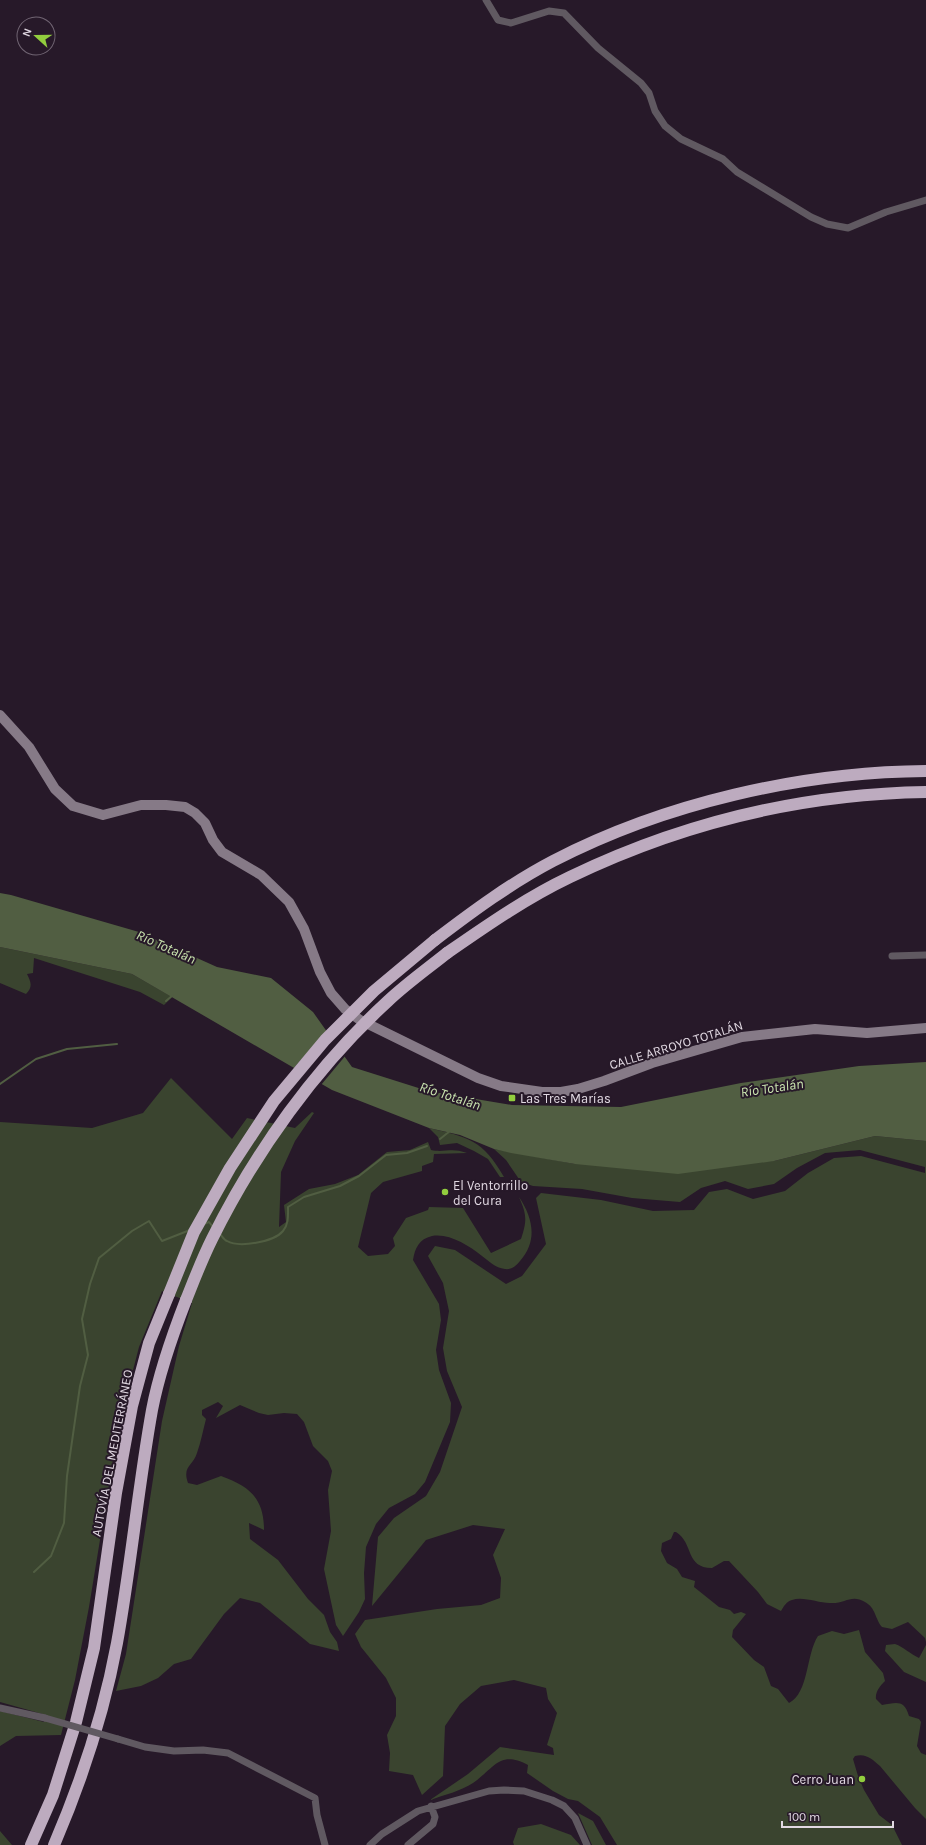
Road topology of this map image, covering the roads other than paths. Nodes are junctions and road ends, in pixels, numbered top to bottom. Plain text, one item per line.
1 (486, 0) edge
2 (926, 200) edge
3 (0, 715) edge
4 (926, 771) edge
5 (926, 792) edge
6 (926, 955) edge
7 (892, 956) dead end
8 (926, 1028) edge
9 (0, 1708) edge
10 (431, 1806) junction
11 (31, 1845) edge
12 (54, 1845) edge
13 (326, 1845) edge
14 (370, 1845) edge
15 (408, 1845) edge
16 (587, 1845) edge

1 - 2 street
3 - 8 street, CALLE ARROYO TOTALÁN
4 - 11 highway, AUTOVÍA DEL MEDITERRÁNEO, bridge
5 - 12 highway, bridge
6 - 7 street
9 - 13 street, bridge
10 - 14 street
10 - 15 street
10 - 16 street

